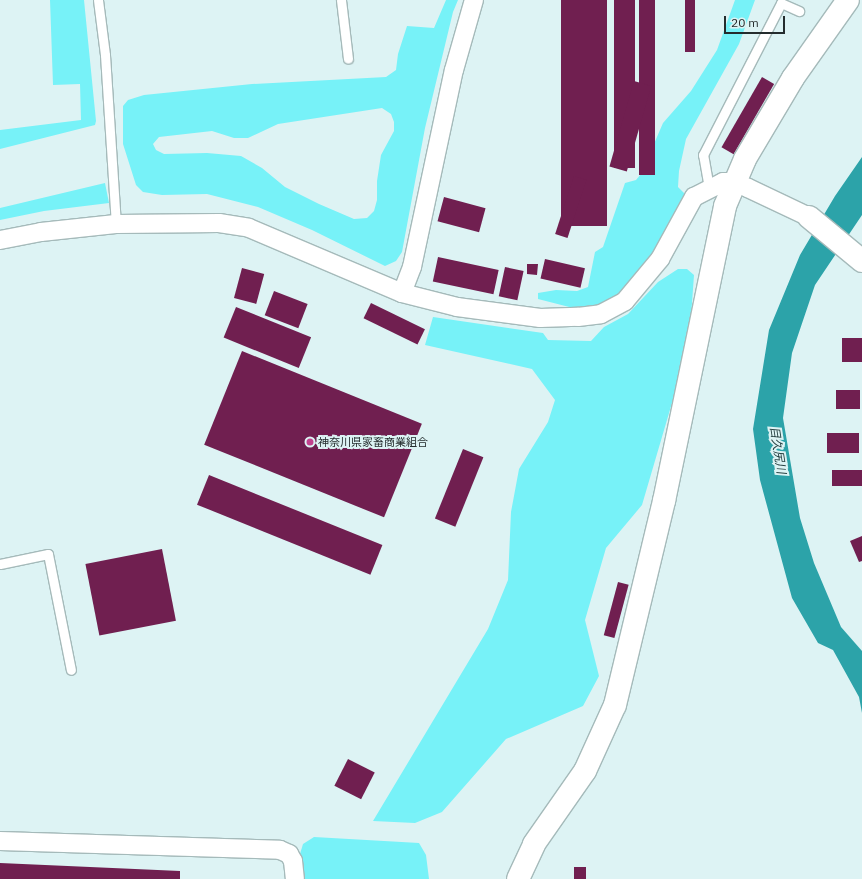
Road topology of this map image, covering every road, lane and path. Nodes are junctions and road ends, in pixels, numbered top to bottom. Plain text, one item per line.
1 (98, 0) edge
2 (341, 0) edge
3 (474, 0) edge
4 (848, 0) edge
5 (799, 11) dead end
6 (348, 59) dead end
7 (734, 182) junction
8 (709, 188) junction
9 (809, 217) joint
10 (116, 224) junction
11 (0, 240) edge
12 (862, 260) edge
13 (402, 292) junction
14 (0, 564) edge
15 (71, 670) dead end
16 (0, 841) edge
17 (295, 879) edge
18 (518, 879) edge

1 - 10 lane
2 - 6 lane
3 - 13 street
4 - 7 street
5 - 8 lane
7 - 8 street
7 - 9 street
7 - 18 street
8 - 13 street
9 - 12 street
10 - 11 street
10 - 13 street
14 - 15 lane
16 - 17 street

